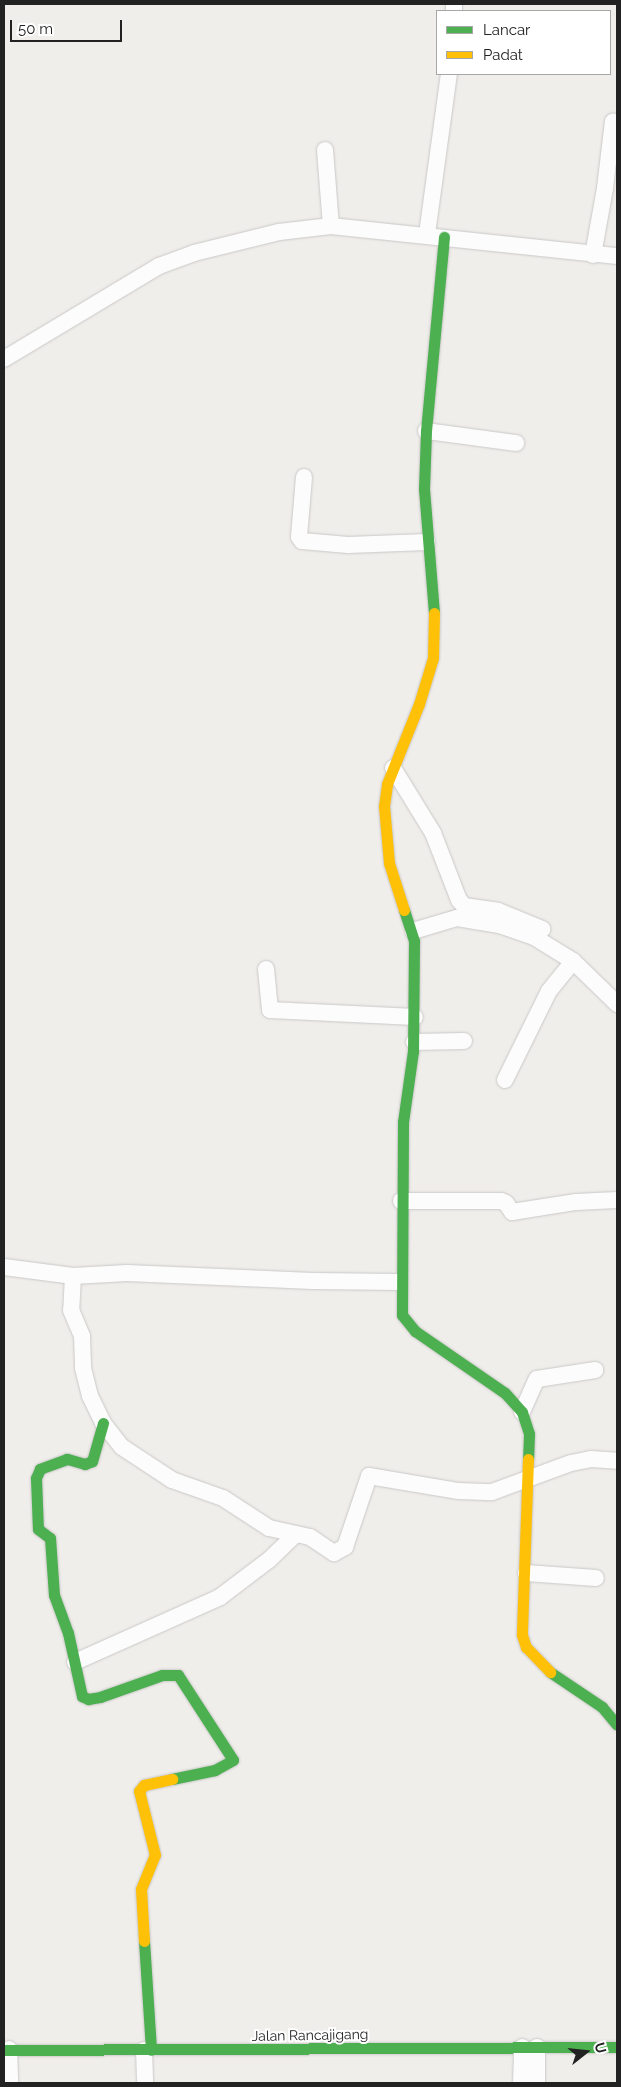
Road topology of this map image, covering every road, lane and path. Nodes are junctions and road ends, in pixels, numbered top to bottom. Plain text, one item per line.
1 (449, 75) edge
2 (613, 121) dead end
3 (325, 150) dead end
4 (331, 226) junction
5 (427, 234) junction
6 (444, 237) junction
7 (593, 255) junction
8 (617, 256) edge
9 (4, 359) edge
10 (426, 431) junction
11 (516, 443) dead end
12 (304, 477) dead end
13 (427, 542) junction
14 (394, 768) junction
15 (542, 929) dead end
16 (413, 931) junction
17 (573, 961) junction
18 (266, 969) dead end
19 (617, 1004) edge
20 (415, 1017) junction
21 (464, 1041) dead end
22 (414, 1042) junction
23 (505, 1080) dead end
24 (617, 1200) edge
25 (400, 1201) junction
26 (4, 1267) edge
27 (73, 1276) junction
28 (400, 1282) junction
29 (595, 1370) dead end
30 (522, 1412) junction
31 (104, 1423) junction
32 (617, 1461) edge
33 (530, 1481) junction
34 (296, 1534) junction
35 (526, 1573) junction
36 (596, 1578) dead end
37 (75, 1662) junction
38 (617, 1725) edge
39 (617, 2046) edge
40 (529, 2047) junction
41 (6, 2050) edge
42 (147, 2050) junction
43 (10, 2083) edge
44 (145, 2083) edge
45 (521, 2083) edge
46 (537, 2083) edge

1 - 5 street
2 - 7 street
3 - 4 street
4 - 5 street
4 - 9 street
5 - 6 street
6 - 7 street
6 - 10 street
7 - 8 street
10 - 11 street
10 - 13 street
12 - 13 street
13 - 14 street
14 - 15 street
14 - 16 street
16 - 17 street
16 - 20 street
17 - 19 street
17 - 23 street
18 - 20 street
20 - 22 street
21 - 22 street
22 - 25 street
24 - 25 street
25 - 28 street
26 - 27 street
27 - 28 street
27 - 31 street
28 - 30 street
29 - 30 street
30 - 33 street
31 - 34 street
31 - 37 street
32 - 33 street
33 - 34 street
33 - 35 street
34 - 37 street
35 - 36 street
35 - 38 street
37 - 42 street
39 - 40 street, Jalan Rancajigang
40 - 42 street, Jalan Rancajigang
40 - 45 street
40 - 46 street
41 - 42 street, Jalan Rancajigang
41 - 43 street
42 - 44 street

